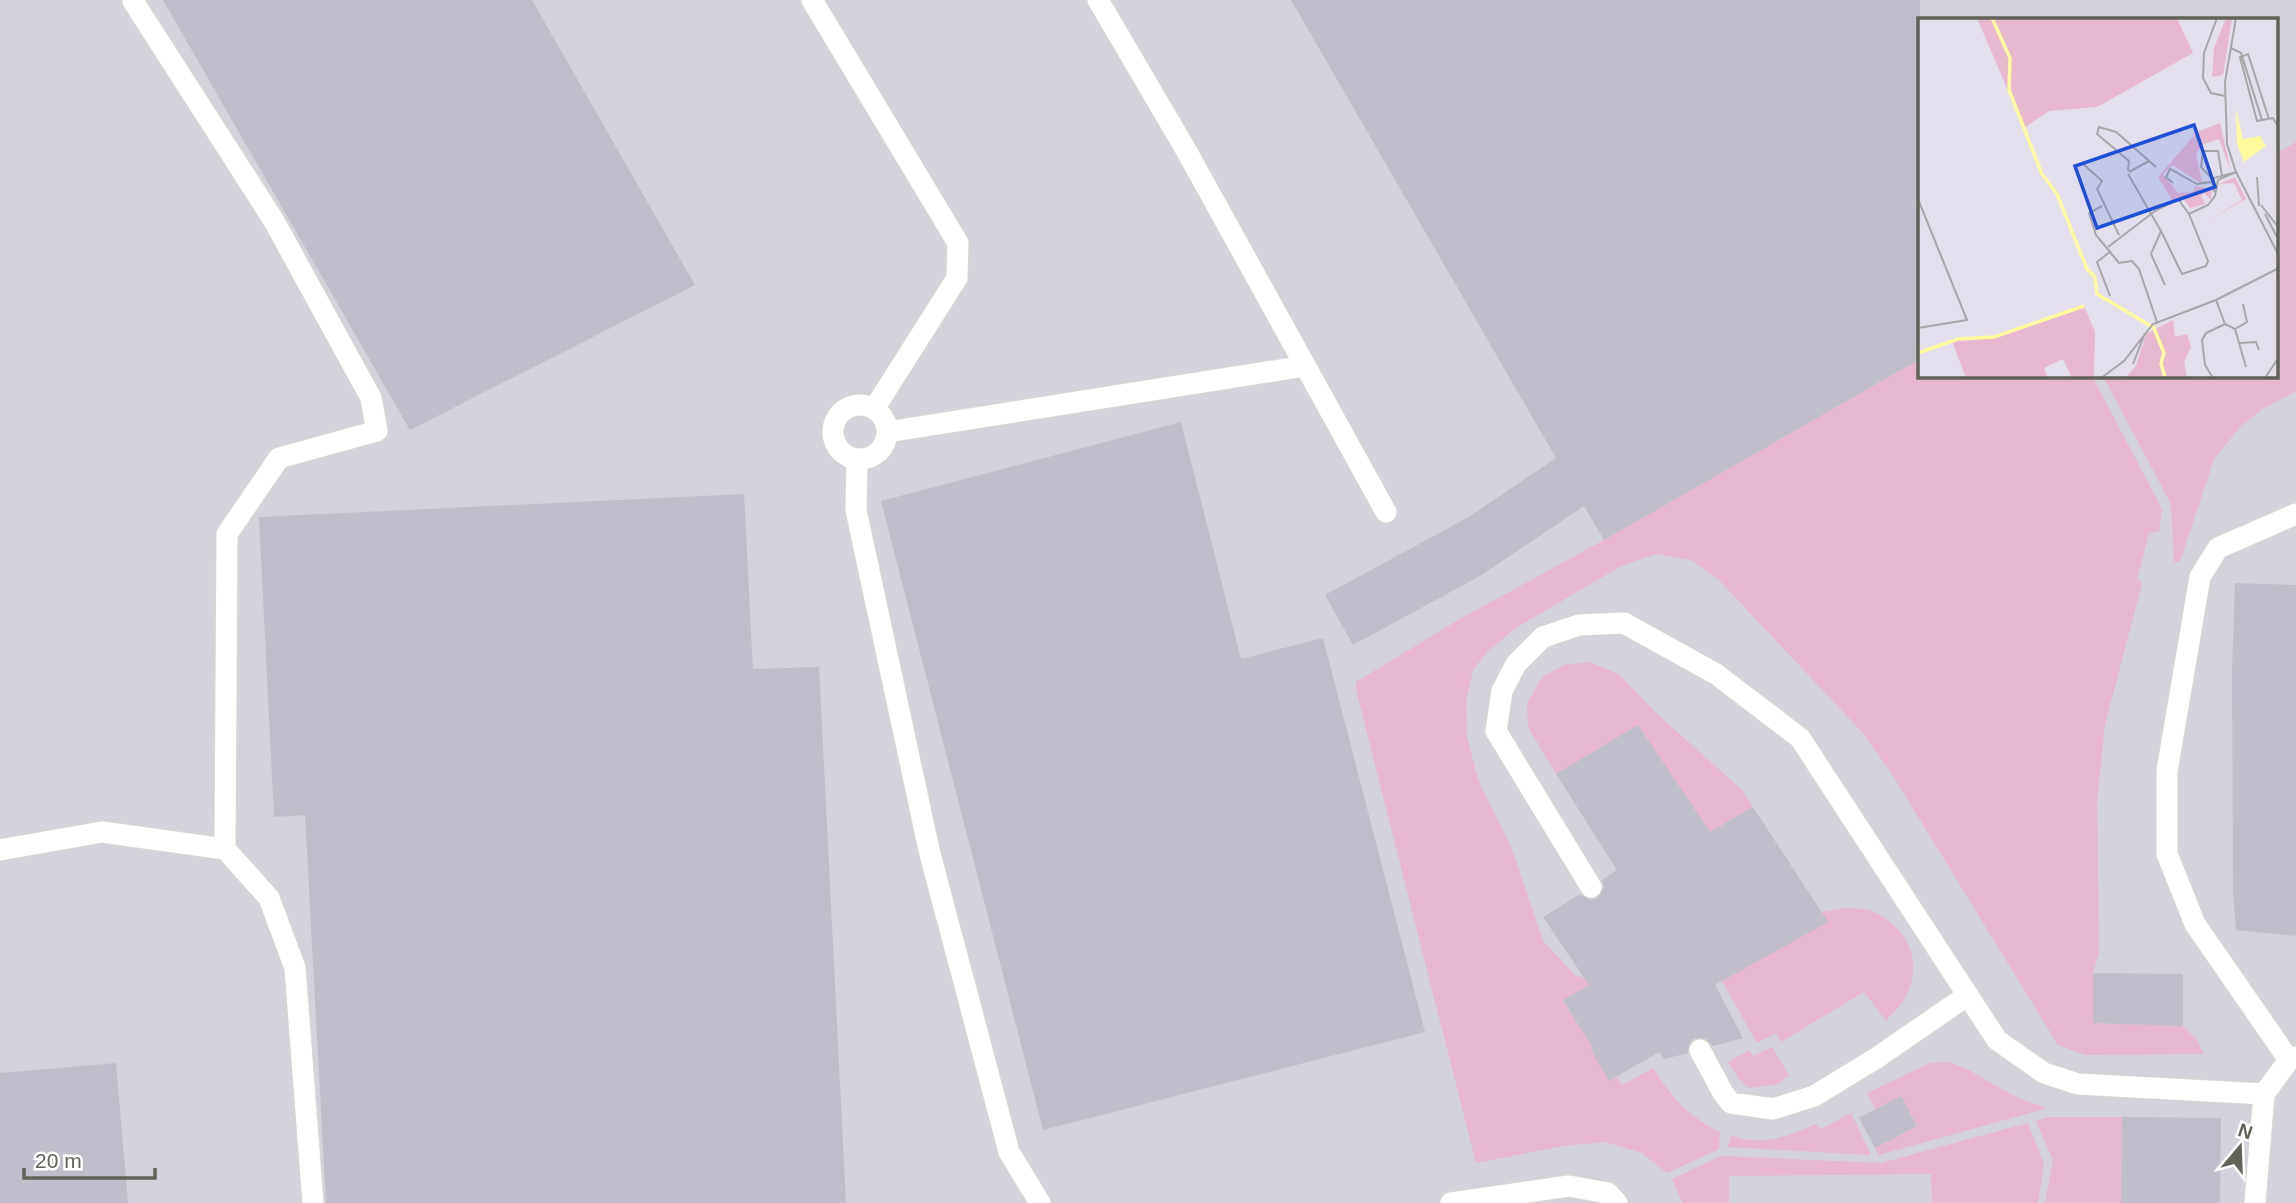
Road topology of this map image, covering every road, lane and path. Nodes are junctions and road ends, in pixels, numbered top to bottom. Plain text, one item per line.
1 (812, 0) edge
2 (1098, 0) edge
3 (133, 1) edge
4 (1305, 366) junction
5 (874, 409) junction
6 (887, 432) junction
7 (857, 459) junction
8 (1386, 512) dead end
9 (2296, 514) edge
10 (225, 849) junction
11 (0, 850) edge
12 (1591, 887) dead end
13 (1968, 995) junction
14 (1700, 1050) dead end
15 (2293, 1058) edge
16 (2264, 1094) junction
17 (313, 1203) edge
18 (1040, 1203) edge
19 (1451, 1203) edge
20 (1617, 1203) edge
21 (2255, 1203) edge

1 - 5 lane
2 - 4 lane
3 - 10 lane
4 - 6 lane
4 - 8 lane
5 - 6 lane
5 - 7 lane
6 - 7 lane
7 - 18 lane
9 - 15 lane
10 - 11 lane
10 - 17 lane
12 - 13 lane
13 - 14 lane
13 - 16 lane
15 - 16 lane
16 - 21 lane
19 - 20 lane

